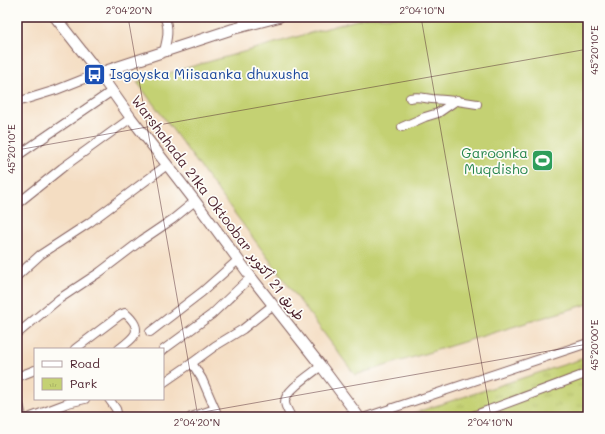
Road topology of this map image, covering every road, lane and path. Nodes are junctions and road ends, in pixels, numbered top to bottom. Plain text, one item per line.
1 (56, 17) edge
2 (164, 17) edge
3 (279, 17) edge
4 (244, 21) edge
5 (164, 51) junction
6 (100, 73) junction
7 (112, 91) junction
8 (410, 98) dead end
9 (457, 100) junction
10 (17, 102) edge
11 (477, 104) dead end
12 (131, 118) junction
13 (402, 127) dead end
14 (17, 156) edge
15 (167, 165) junction
16 (195, 201) junction
17 (17, 204) edge
18 (238, 260) junction
19 (17, 276) edge
20 (251, 277) junction
21 (273, 305) junction
22 (150, 332) dead end
23 (17, 334) edge
24 (588, 343) edge
25 (77, 348) edge
26 (120, 348) edge
27 (164, 349) edge
28 (192, 363) junction
29 (322, 366) junction
30 (34, 370) edge
31 (588, 373) edge
32 (17, 377) edge
33 (164, 382) edge
34 (17, 396) edge
35 (81, 400) edge
36 (110, 400) edge
37 (217, 413) edge
38 (588, 413) edge
39 (22, 417) edge
40 (31, 417) edge
41 (118, 417) edge
42 (191, 417) edge
43 (291, 417) edge
44 (359, 417) edge
45 (366, 417) edge
46 (470, 417) edge
47 (584, 417) edge

1 - 6 main road, Warshahada 21ka Oktoobar طريق 21 أكتوبر
2 - 5 street
3 - 4 main road
4 - 5 main road
5 - 6 main road
6 - 7 main road, Warshahada 21ka Oktoobar طريق 21 أكتوبر
6 - 10 street
7 - 12 main road, Warshahada 21ka Oktoobar طريق 21 أكتوبر
7 - 14 street
8 - 9 street
9 - 11 street
9 - 13 street
12 - 15 main road, Warshahada 21ka Oktoobar طريق 21 أكتوبر
12 - 17 street
15 - 16 main road, Warshahada 21ka Oktoobar طريق 21 أكتوبر
15 - 19 street
16 - 18 main road, Warshahada 21ka Oktoobar طريق 21 أكتوبر
16 - 23 street
18 - 20 main road, Warshahada 21ka Oktoobar طريق 21 أكتوبر
18 - 22 street
20 - 21 main road, Warshahada 21ka Oktoobar طريق 21 أكتوبر
20 - 27 street
21 - 28 street
21 - 29 main road, Warshahada 21ka Oktoobar طريق 21 أكتوبر
24 - 45 street
25 - 26 street
28 - 33 street
28 - 37 street
29 - 43 street
29 - 44 main road, Warshahada 21ka Oktoobar طريق 21 أكتوبر
30 - 32 street
31 - 46 street
34 - 39 street
35 - 40 street
36 - 41 street
37 - 42 street
38 - 47 street

